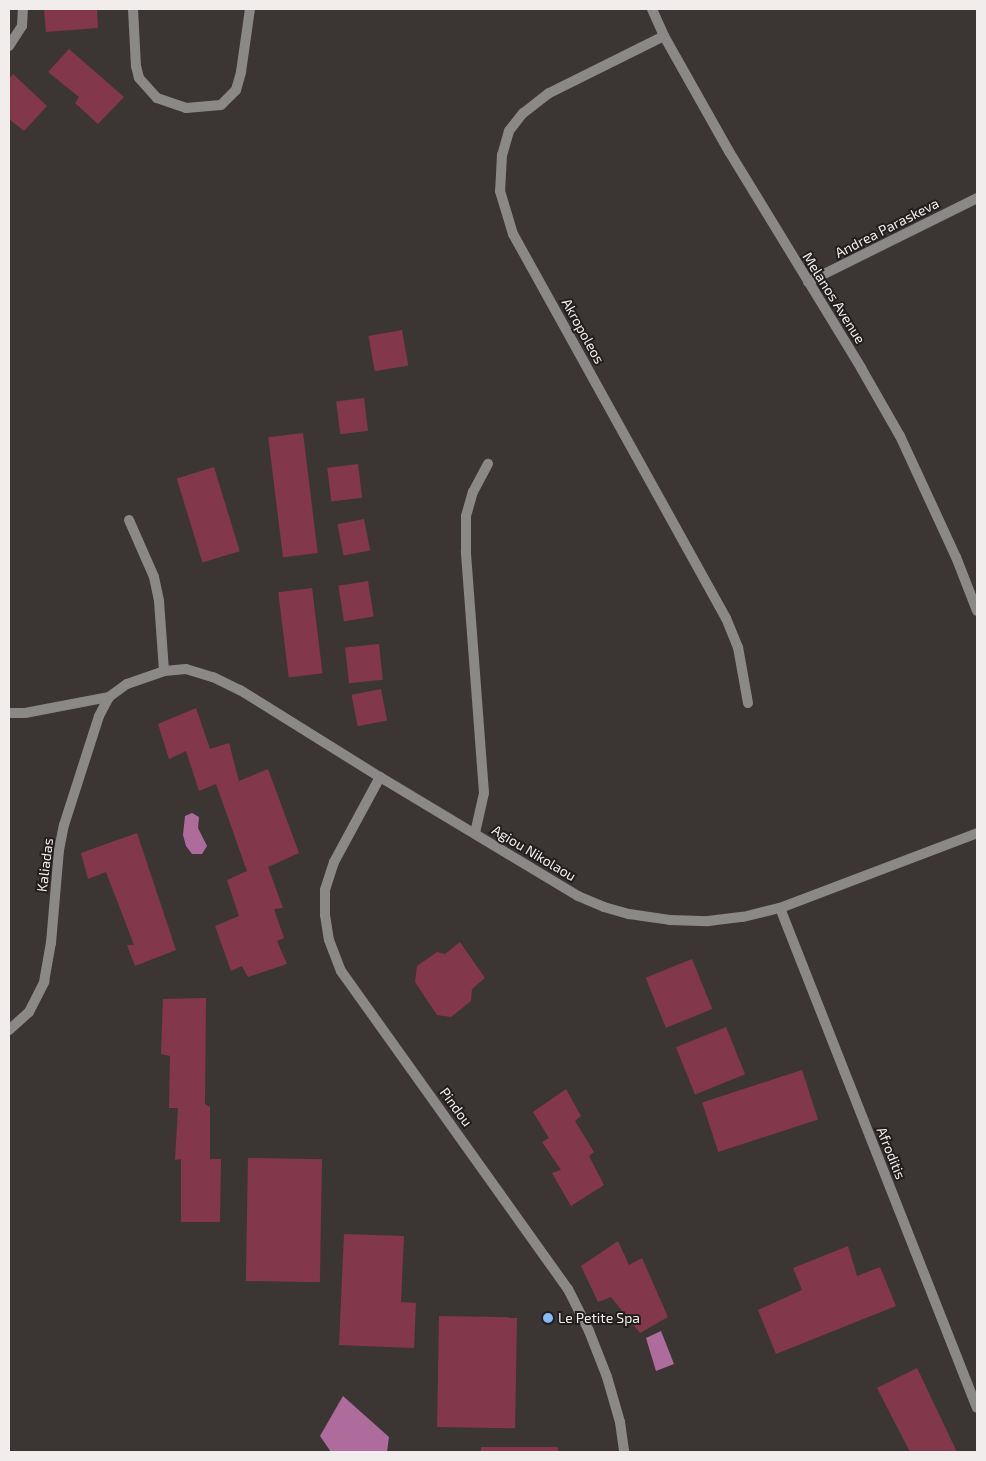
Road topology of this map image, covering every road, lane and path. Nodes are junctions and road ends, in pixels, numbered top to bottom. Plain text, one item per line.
1 (24, 9) edge
2 (132, 9) edge
3 (250, 9) edge
4 (652, 9) edge
5 (664, 36) junction
6 (9, 46) edge
7 (977, 198) edge
8 (808, 282) junction
9 (488, 464) dead end
10 (128, 520) dead end
11 (977, 611) edge
12 (164, 671) junction
13 (109, 697) junction
14 (748, 704) dead end
15 (9, 713) edge
16 (380, 777) junction
17 (475, 833) junction
18 (977, 833) edge
19 (780, 908) junction
20 (9, 1030) edge
21 (977, 1408) edge
22 (624, 1452) edge

1 - 6 street
2 - 3 street
4 - 5 street, Melanos Avenue
5 - 8 street, Melanos Avenue
5 - 14 street, Akropoleos
7 - 8 street, Andrea Paraskeva
8 - 11 street, Melanos Avenue
9 - 17 street
10 - 12 street
12 - 13 street, Agiou Nikolaou
12 - 16 street, Agiou Nikolaou
13 - 15 street
13 - 20 street, Kaliadas
16 - 17 street, Agiou Nikolaou
16 - 22 street, Pindou
17 - 19 street, Agiou Nikolaou
18 - 19 street, Agiou Nikolaou
19 - 21 street, Afroditis

